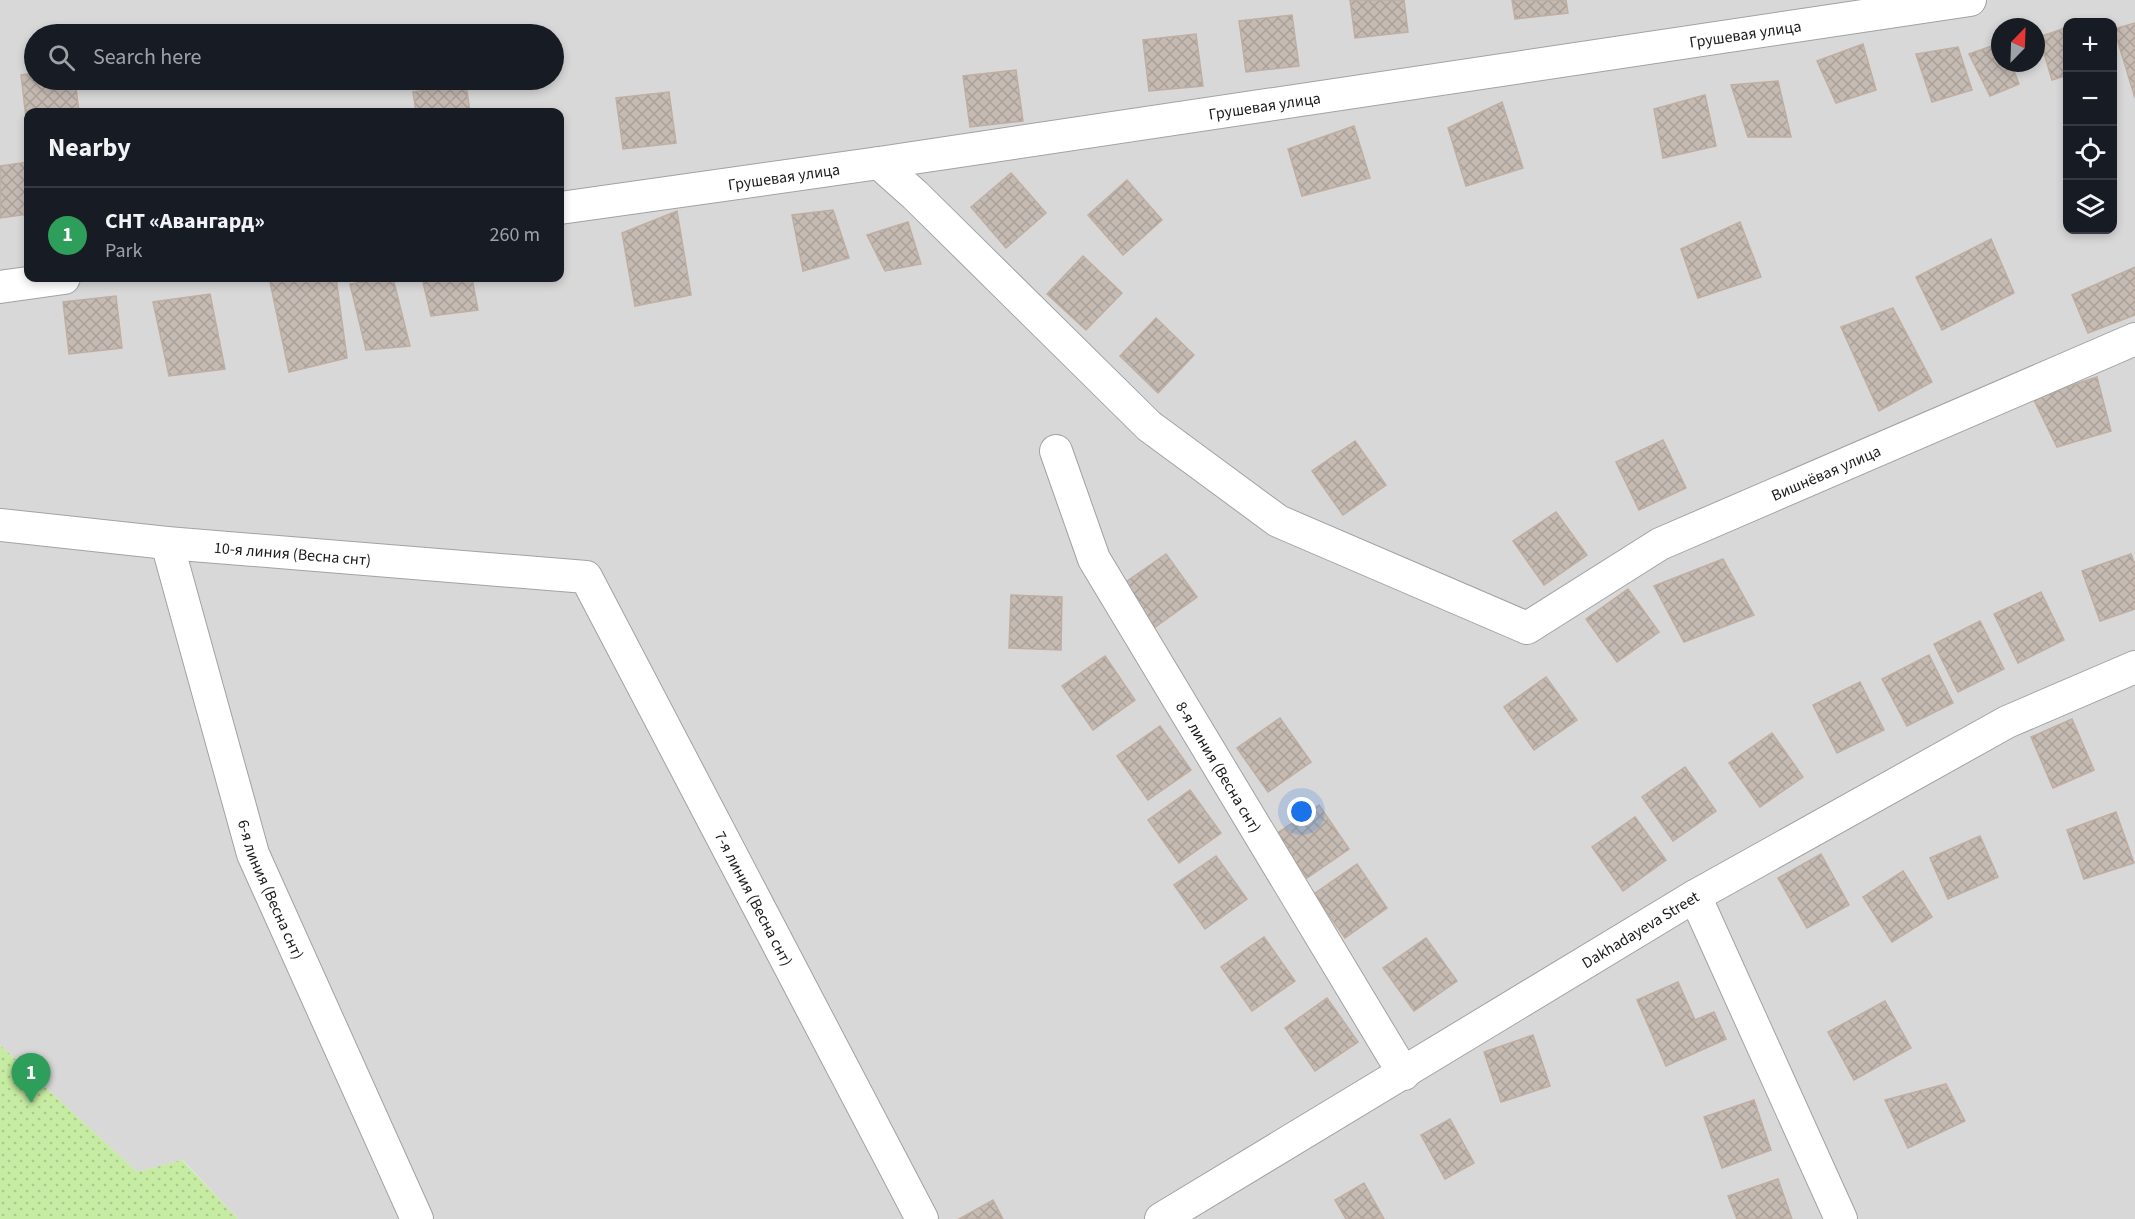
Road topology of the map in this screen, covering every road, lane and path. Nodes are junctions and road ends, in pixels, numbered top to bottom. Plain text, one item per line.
1 (1970, 0) edge
2 (879, 163) junction
3 (564, 207) edge
4 (32, 282) edge
5 (0, 286) edge
6 (2135, 339) edge
7 (1056, 451) dead end
8 (0, 525) edge
9 (167, 543) junction
10 (586, 577) joint
11 (2135, 667) edge
12 (1695, 896) junction
13 (1404, 1074) junction
14 (417, 1219) edge
15 (922, 1219) edge
16 (1161, 1219) edge
17 (1841, 1219) edge

1 - 2 street, Грушевая улица
2 - 3 street, Грушевая улица
2 - 6 street, Вишнёвая улица
4 - 5 street
7 - 13 street, 8-я линия (Весна снт)
8 - 9 street, 10-я линия (Весна снт)
9 - 10 street, 10-я линия (Весна снт)
9 - 14 street, 6-я линия (Весна снт)
10 - 15 street, 7-я линия (Весна снт)
11 - 12 street, Dakhadayeva Street
12 - 13 street, Dakhadayeva Street
12 - 17 street
13 - 16 street, Dakhadayeva Street

